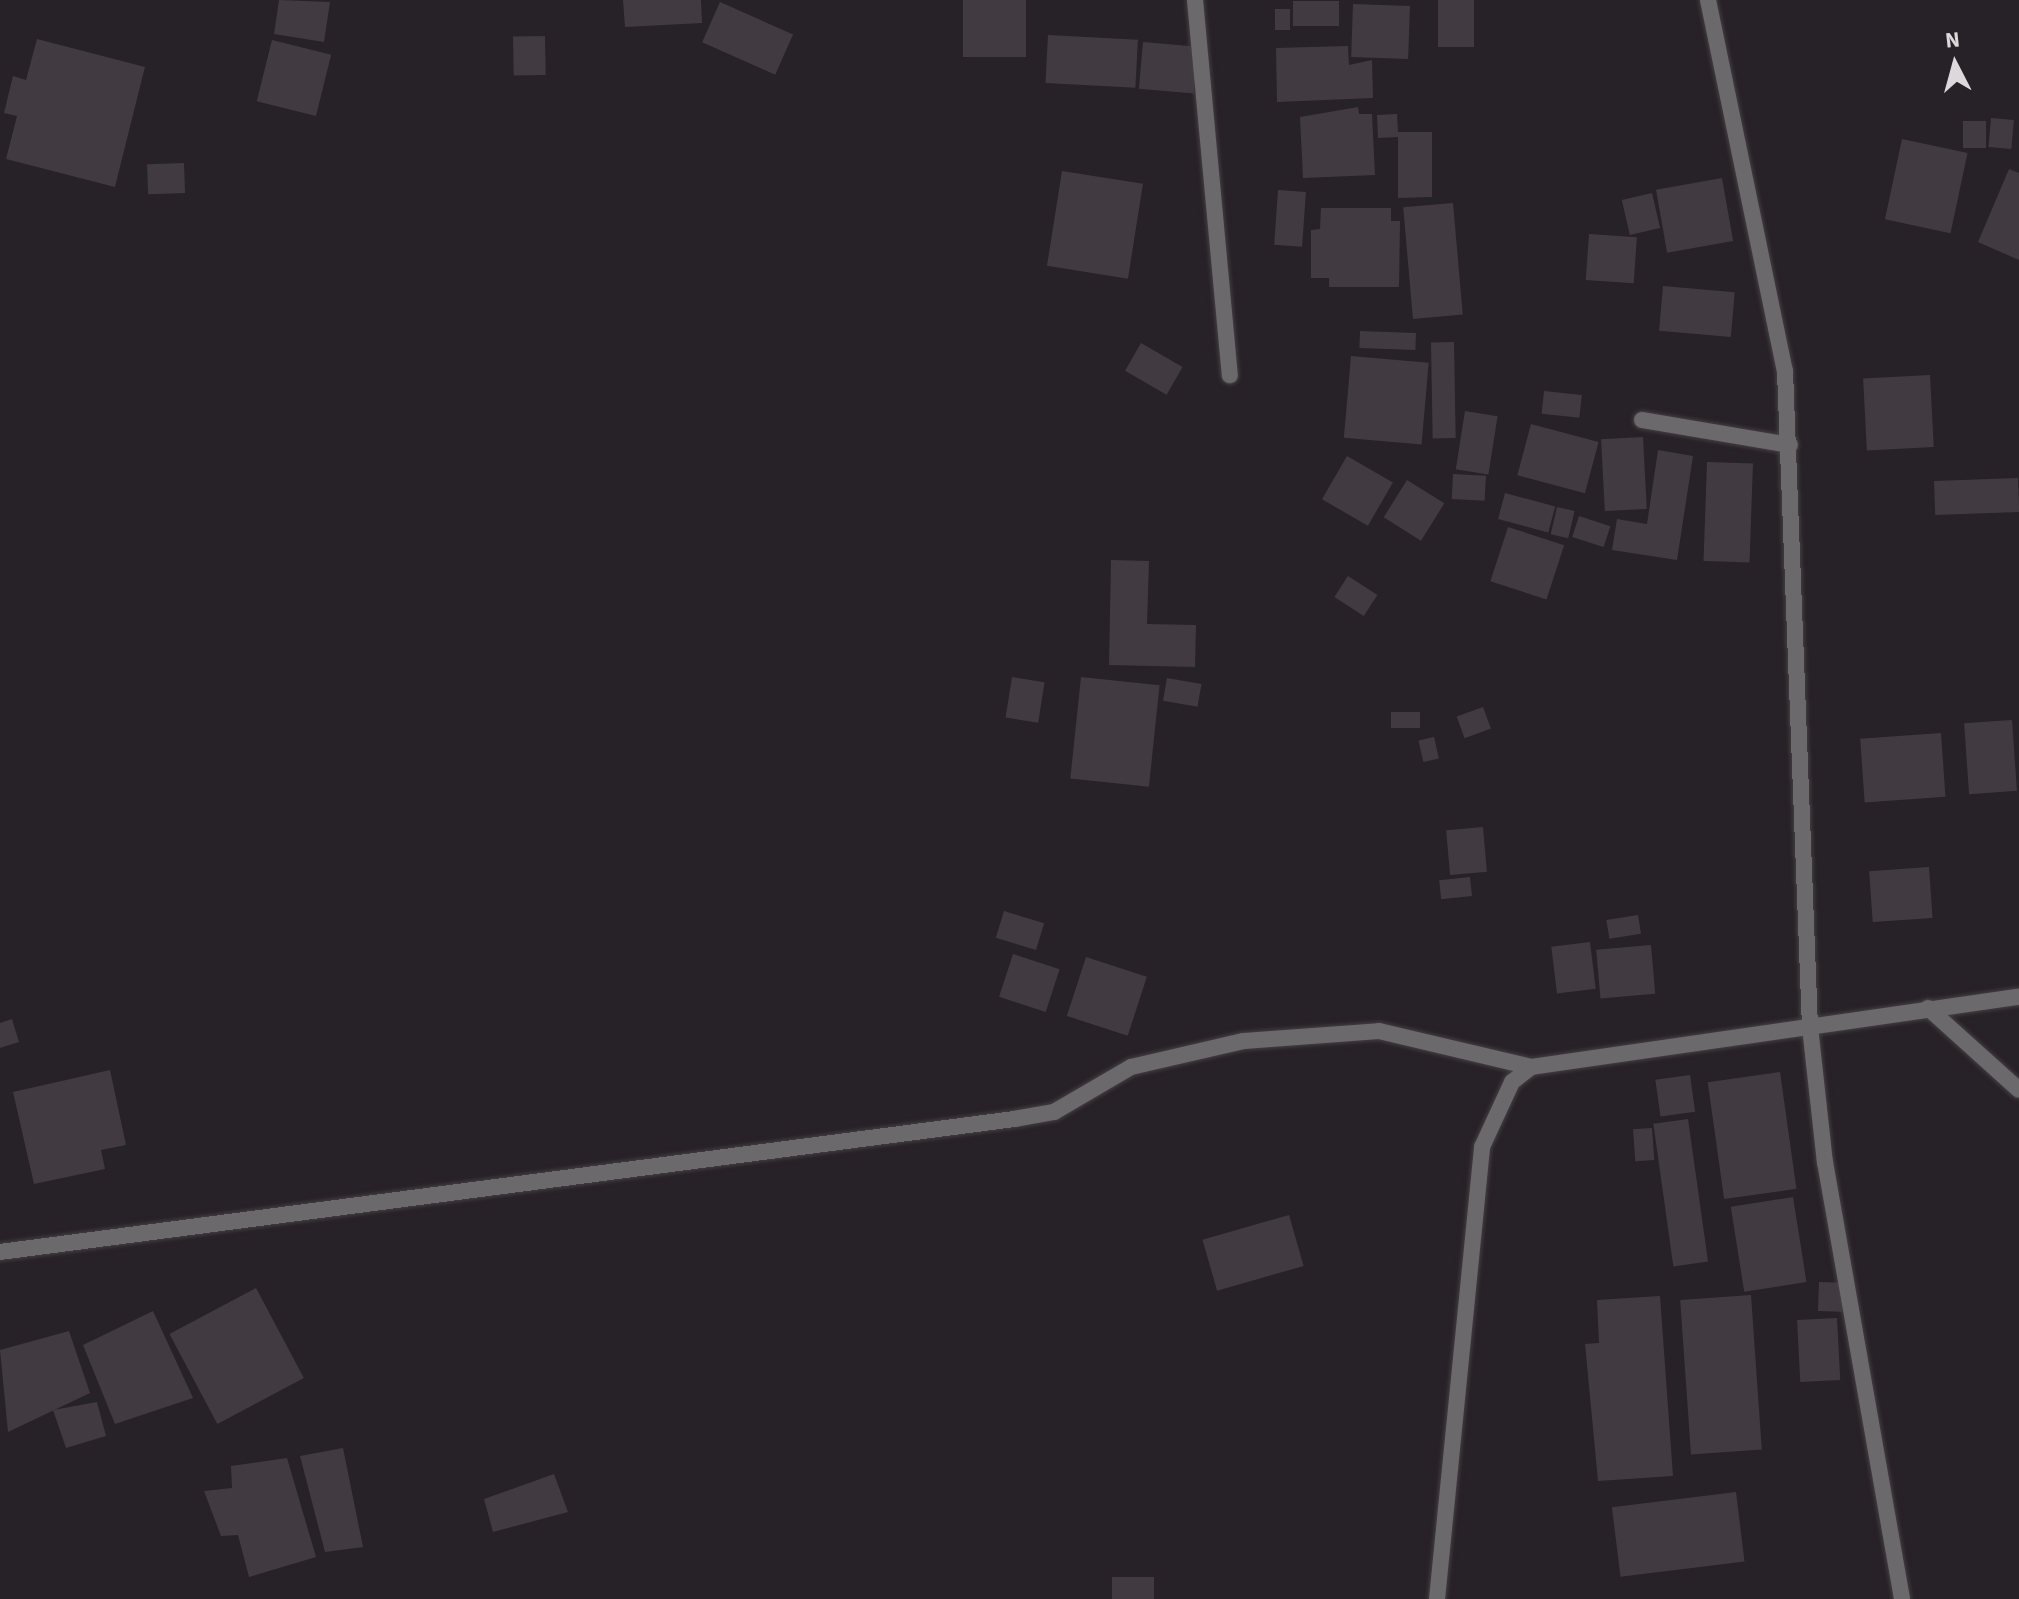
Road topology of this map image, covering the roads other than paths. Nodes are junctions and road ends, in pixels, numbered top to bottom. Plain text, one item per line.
1 (1195, 0) edge
2 (1708, 0) edge
3 (1230, 375) dead end
4 (1642, 420) dead end
5 (1790, 445) junction
6 (2019, 997) edge
7 (1928, 1008) junction
8 (1810, 1027) junction
9 (1531, 1067) junction
10 (2019, 1090) edge
11 (0, 1252) edge
12 (1437, 1599) edge
13 (1902, 1599) edge

1 - 3 street
2 - 5 street
4 - 5 street
5 - 8 street
6 - 7 street
7 - 8 street
7 - 10 street
8 - 9 street
8 - 13 street
9 - 11 street
9 - 12 street

